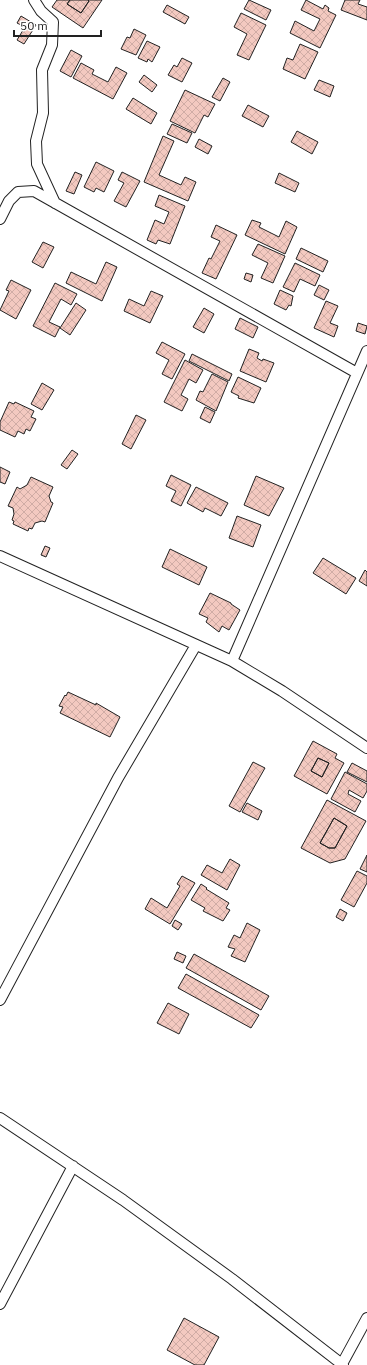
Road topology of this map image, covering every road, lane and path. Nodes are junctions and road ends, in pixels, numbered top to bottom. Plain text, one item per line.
1 (34, 0) edge
2 (55, 203) junction
3 (0, 219) edge
4 (367, 351) edge
5 (357, 373) junction
6 (0, 556) edge
7 (196, 645) junction
8 (232, 661) junction
9 (367, 748) edge
10 (0, 1000) edge
11 (0, 1118) edge
12 (73, 1166) junction
13 (0, 1304) edge
14 (367, 1318) edge
15 (343, 1365) edge

1 - 2 street
2 - 3 street
2 - 5 street
4 - 5 street
5 - 8 street
6 - 7 street
7 - 8 street
7 - 10 street
8 - 9 street
11 - 12 street
12 - 13 street
12 - 15 street
14 - 15 street

